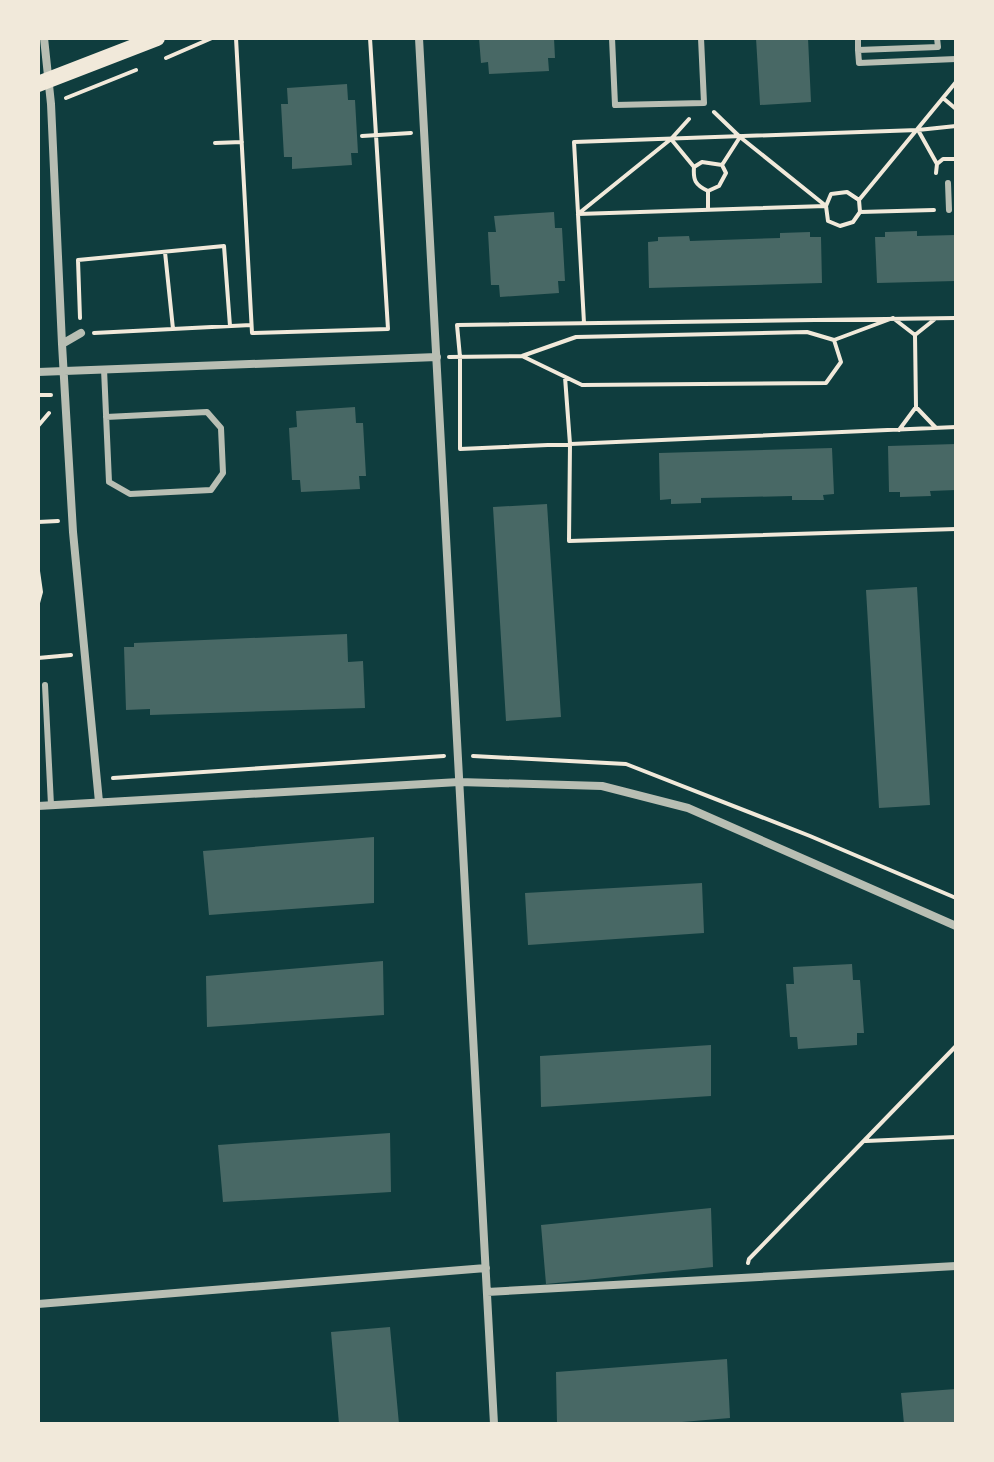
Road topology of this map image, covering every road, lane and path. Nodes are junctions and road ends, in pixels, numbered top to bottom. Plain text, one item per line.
1 (44, 38) edge
2 (157, 38) edge
3 (212, 38) edge
4 (236, 38) edge
5 (370, 38) edge
6 (419, 38) edge
7 (612, 38) edge
8 (701, 38) edge
9 (858, 38) edge
10 (937, 38) edge
11 (858, 50) junction
12 (163, 59) dead end
13 (956, 59) edge
14 (149, 65) dead end
15 (43, 82) edge
16 (956, 82) edge
17 (943, 98) junction
18 (704, 103) junction
19 (51, 104) junction
20 (956, 109) edge
21 (956, 126) edge
22 (918, 130) junction
23 (425, 132) junction
24 (376, 135) junction
25 (362, 136) dead end
26 (740, 137) junction
27 (671, 139) junction
28 (242, 142) junction
29 (215, 143) dead end
30 (937, 164) dead end
31 (722, 165) junction
32 (694, 167) junction
33 (948, 183) dead end
34 (708, 191) junction
35 (859, 200) junction
36 (826, 206) junction
37 (708, 210) junction
38 (949, 210) joint
39 (860, 212) junction
40 (578, 214) junction
41 (165, 252) junction
42 (893, 318) junction
43 (936, 318) junction
44 (956, 318) edge
45 (584, 323) junction
46 (251, 325) junction
47 (230, 326) junction
48 (173, 329) junction
49 (81, 333) junction
50 (915, 335) junction
51 (834, 340) junction
52 (62, 344) junction
53 (522, 356) junction
54 (437, 357) junction
55 (460, 357) junction
56 (104, 369) junction
57 (63, 371) junction
58 (38, 372) edge
59 (565, 377) junction
60 (916, 407) junction
61 (106, 417) junction
62 (956, 427) edge
63 (936, 428) junction
64 (899, 430) junction
65 (570, 444) junction
66 (956, 529) edge
67 (38, 571) edge
68 (38, 603) edge
69 (84, 654) junction
70 (38, 658) edge
71 (45, 685) dead end
72 (459, 782) junction
73 (99, 802) junction
74 (51, 805) junction
75 (38, 806) edge
76 (956, 926) edge
77 (956, 1046) edge
78 (956, 1137) edge
79 (863, 1141) junction
80 (956, 1266) edge
81 (486, 1268) junction
82 (746, 1278) junction
83 (487, 1292) junction
84 (38, 1304) edge
85 (494, 1424) edge

1 - 15 street
2 - 15 main road
3 - 12 path
4 - 28 path
5 - 24 path
6 - 23 street
7 - 18 lane
8 - 18 lane
9 - 11 lane
10 - 11 lane
11 - 13 lane
14 - 19 path
15 - 19 street
16 - 17 path
17 - 20 path
17 - 22 path
18 - 26 path
18 - 27 path
19 - 52 street
21 - 22 path
22 - 26 path
22 - 30 path
22 - 35 path
23 - 24 path
23 - 54 street
24 - 25 path
24 - 46 path
26 - 27 path
26 - 31 path
26 - 36 path
27 - 32 path
27 - 40 path
27 - 40 path
28 - 29 path
28 - 46 path
31 - 32 path
31 - 34 path
32 - 34 path
33 - 38 lane
34 - 37 path
35 - 36 path
35 - 39 path
36 - 37 path
36 - 39 path
37 - 40 path
38 - 39 path
40 - 45 path
41 - 47 path
41 - 48 path
41 - 49 path
42 - 43 path
42 - 45 path
42 - 50 path
42 - 51 path
43 - 44 path
43 - 50 path
45 - 55 path
46 - 47 path
47 - 48 path
48 - 49 path
49 - 52 street
50 - 60 path
51 - 53 path
51 - 59 path
52 - 57 street
53 - 55 path
53 - 59 path
54 - 55 path
54 - 56 street
54 - 72 street
55 - 65 path
56 - 57 street
56 - 61 lane
57 - 58 street
57 - 69 street
59 - 65 path
60 - 63 path
60 - 64 path
61 - 61 lane
62 - 63 path
63 - 64 path
64 - 65 path
65 - 66 path
67 - 68 path
69 - 70 path
69 - 73 street
71 - 74 lane
72 - 73 street
72 - 76 street
72 - 81 street
73 - 74 street
74 - 75 street
77 - 79 path
78 - 79 path
79 - 82 path
80 - 82 street
81 - 83 street
81 - 84 street
82 - 83 street
83 - 85 street

